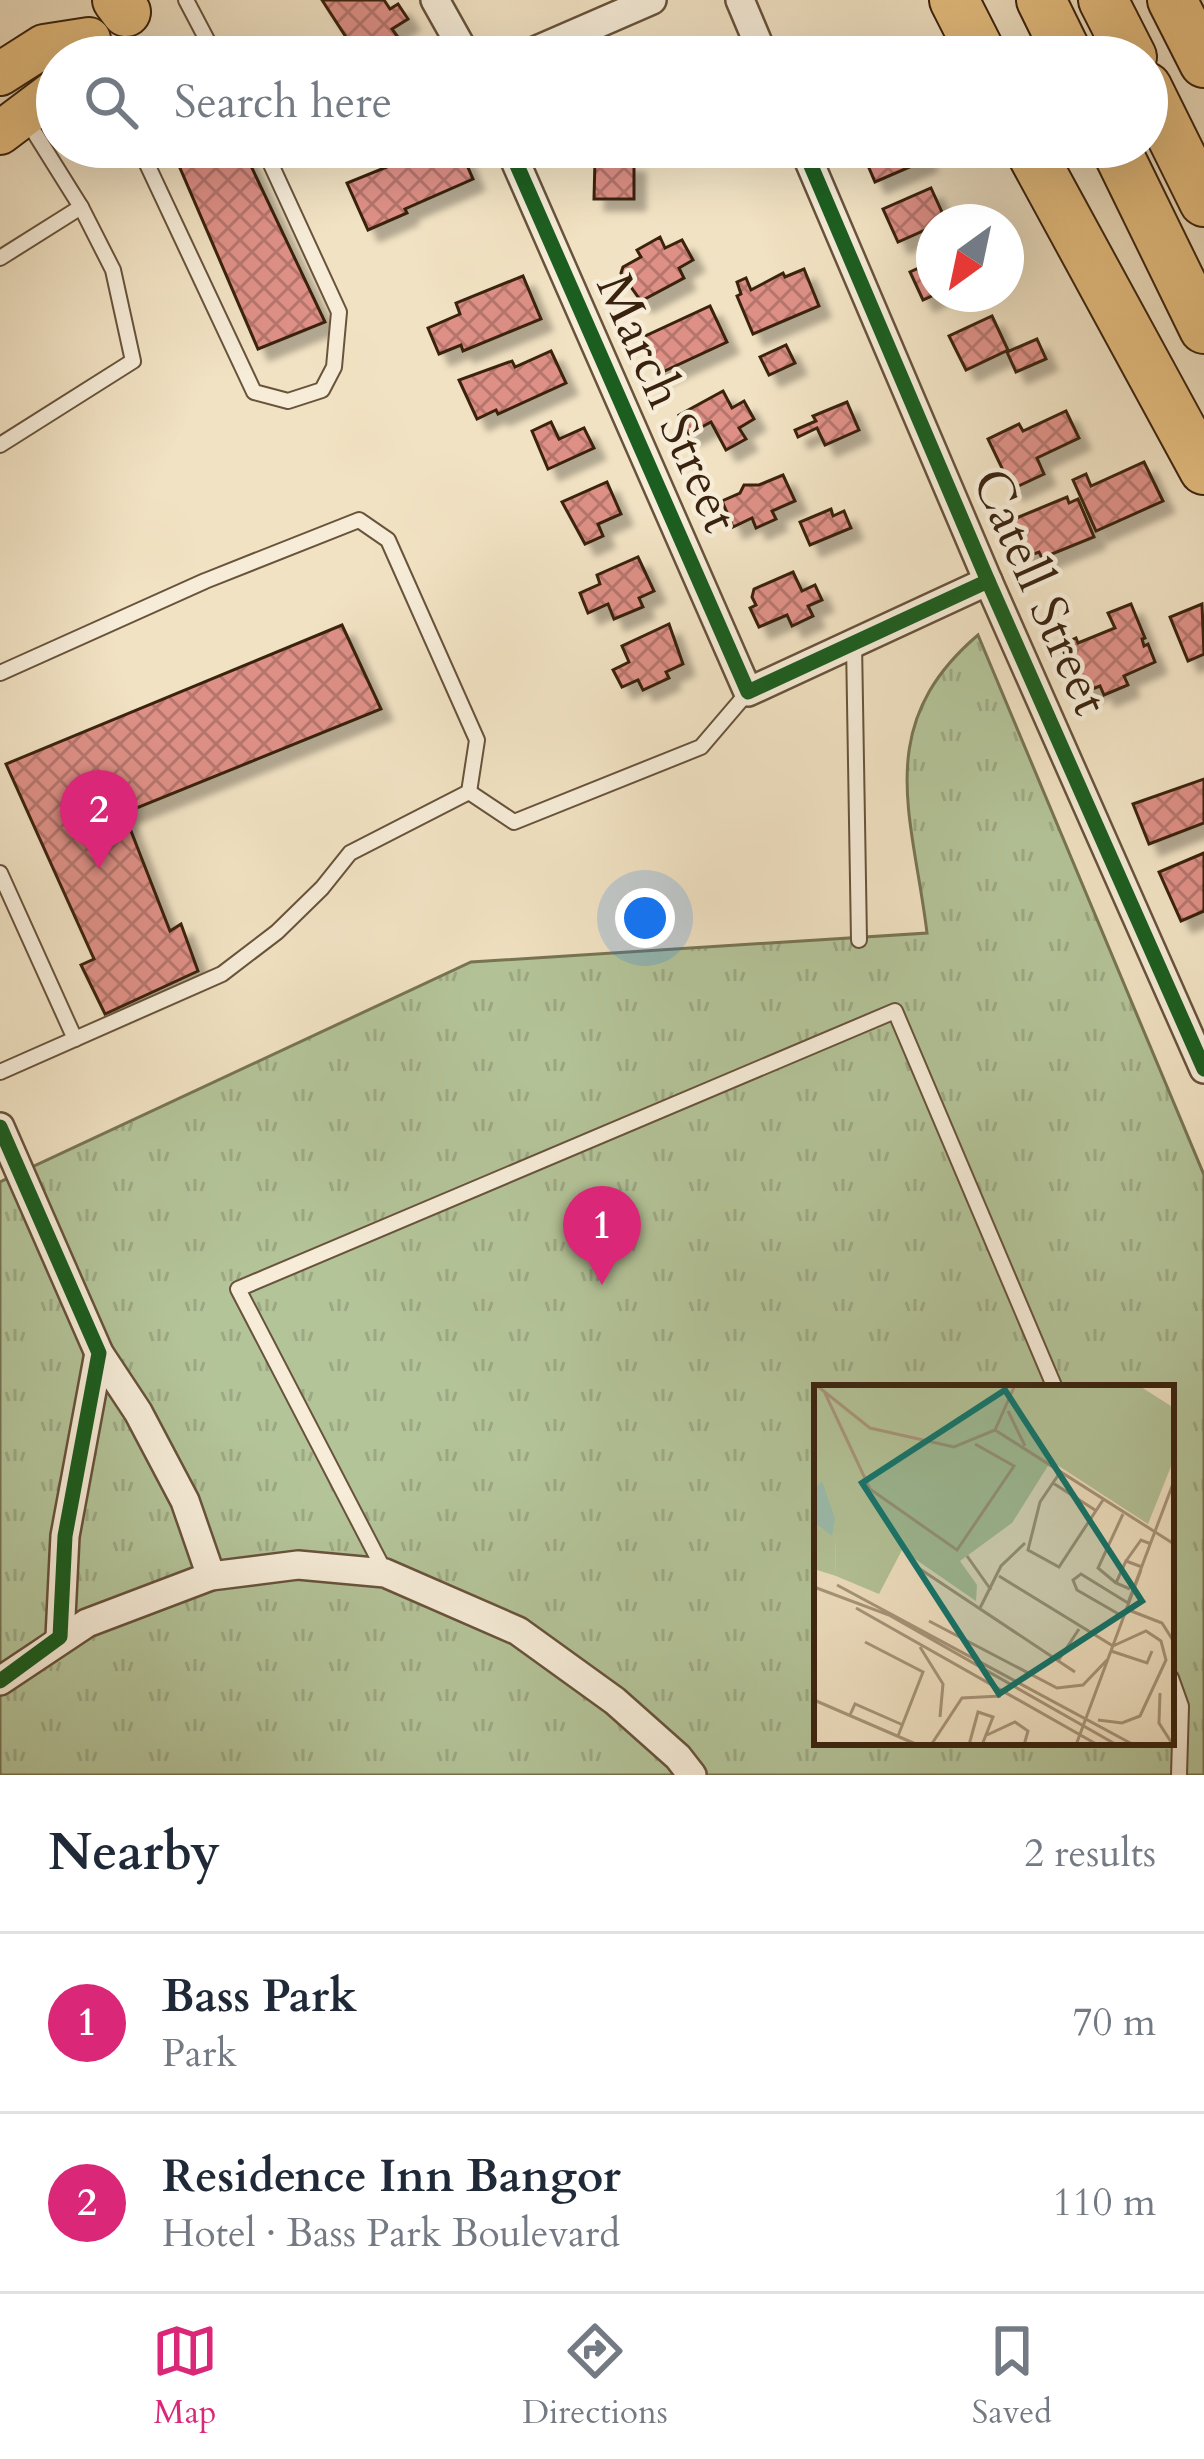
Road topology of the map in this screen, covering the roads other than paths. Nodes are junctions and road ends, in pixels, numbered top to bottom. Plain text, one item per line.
1 (186, 0) edge
2 (435, 0) edge
3 (652, 0) edge
4 (740, 0) edge
5 (954, 0) edge
6 (1041, 0) edge
7 (1103, 0) edge
8 (1172, 0) edge
9 (205, 36) edge
10 (455, 36) edge
11 (569, 36) edge
12 (755, 36) edge
13 (972, 36) edge
14 (1059, 36) edge
15 (1121, 36) edge
16 (36, 51) edge
17 (1204, 63) edge
18 (0, 74) edge
19 (1168, 129) edge
20 (59, 168) edge
21 (149, 168) edge
22 (273, 168) edge
23 (518, 168) edge
24 (812, 168) edge
25 (1039, 168) edge
26 (1125, 168) edge
27 (1204, 202) edge
28 (81, 207) junction
29 (0, 257) edge
30 (1204, 328) edge
31 (0, 445) edge
32 (1204, 470) edge
33 (988, 581) junction
34 (854, 643) junction
35 (0, 674) edge
36 (748, 692) junction
37 (469, 792) junction
38 (0, 873) edge
39 (859, 940) dead end
40 (75, 1039) junction
41 (1204, 1069) edge
42 (0, 1072) edge
43 (0, 1127) edge
44 (99, 1353) junction
45 (1054, 1385) edge
46 (386, 1574) junction
47 (211, 1576) junction
48 (60, 1637) junction
49 (0, 1681) edge
50 (1174, 1686) edge
51 (692, 1775) edge
52 (1179, 1775) edge

1 - 9 lane
2 - 10 street
3 - 11 street
4 - 12 street
5 - 13 highway
6 - 14 highway
7 - 15 highway
8 - 17 highway
16 - 18 main road
19 - 27 highway
20 - 28 lane
21 - 22 lane
23 - 36 street, March Street
24 - 33 street, Catell Street
25 - 32 highway
26 - 30 highway
28 - 29 lane
28 - 31 lane
33 - 34 street
33 - 41 street, Catell Street
34 - 36 street
34 - 39 lane
35 - 37 lane
36 - 37 lane
37 - 40 lane
38 - 40 lane
40 - 42 lane
43 - 44 street
44 - 47 street
44 - 48 street
45 - 46 lane
46 - 47 street
46 - 51 street
47 - 48 street
48 - 49 street
50 - 52 lane

